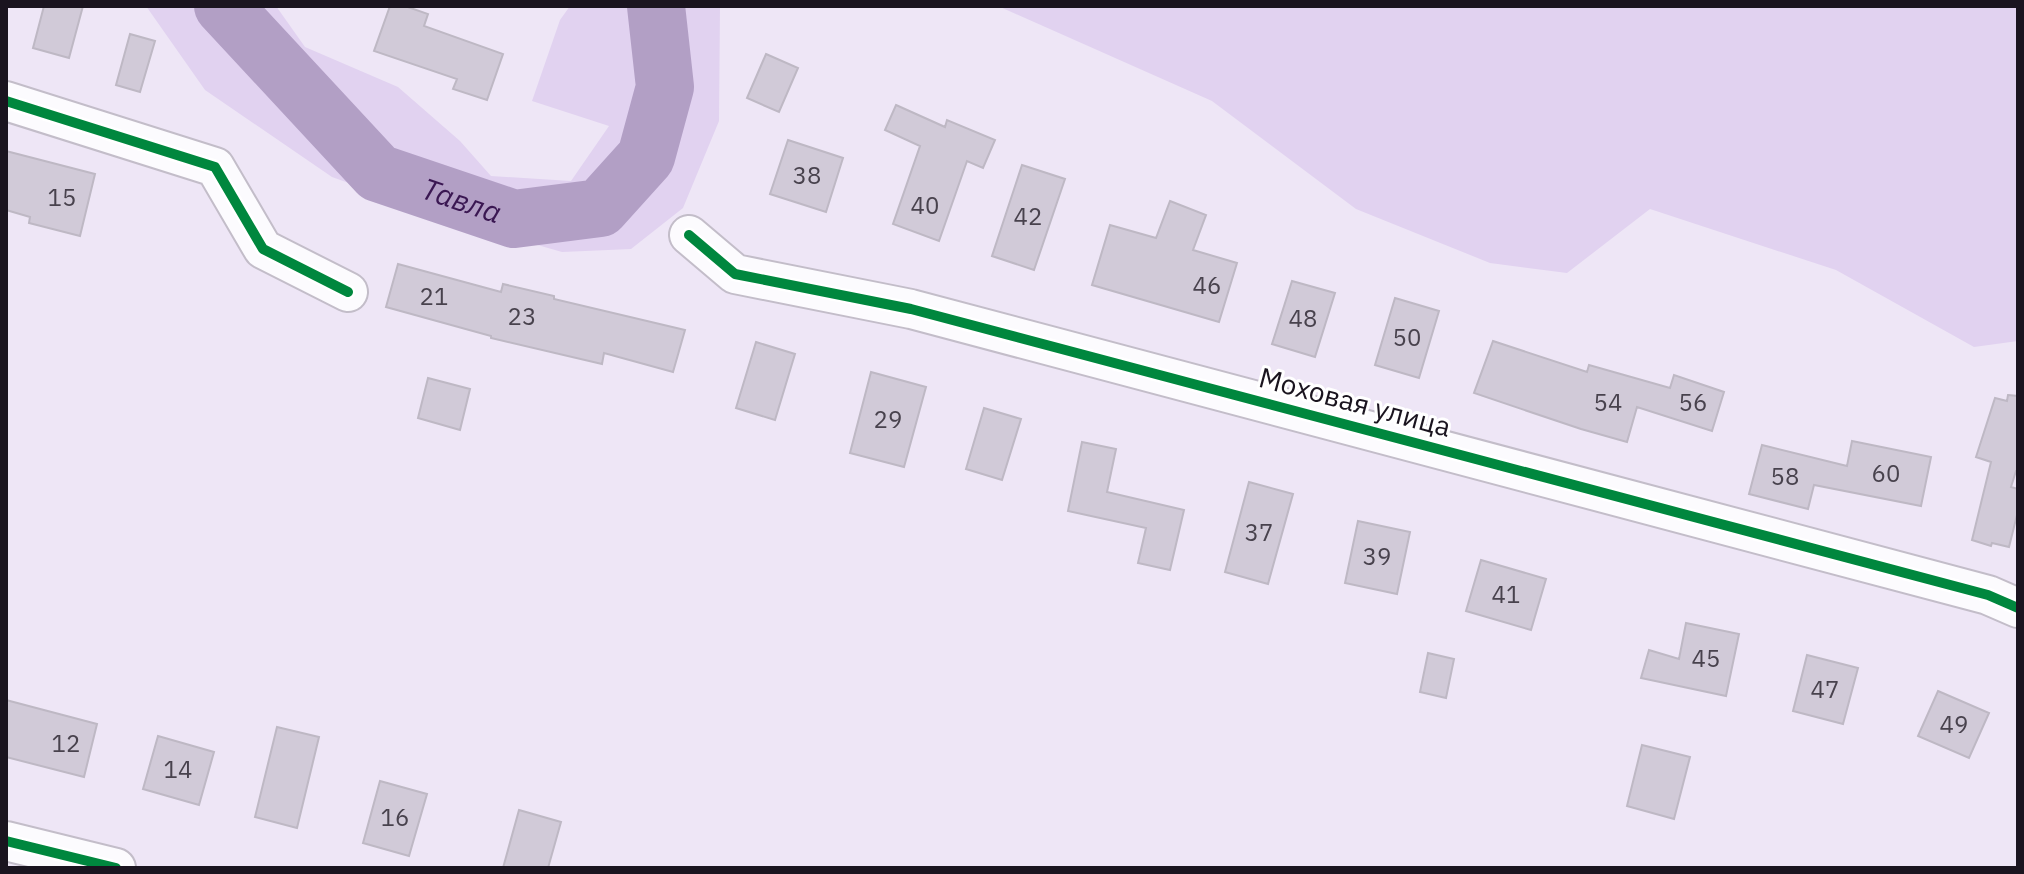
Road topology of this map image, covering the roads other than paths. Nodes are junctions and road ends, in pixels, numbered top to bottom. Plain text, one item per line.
1 (6, 101) edge
2 (689, 235) dead end
3 (348, 292) dead end
4 (2018, 608) edge
5 (6, 841) edge
6 (116, 868) edge

1 - 3 street
2 - 4 street, Моховая улица
5 - 6 street

